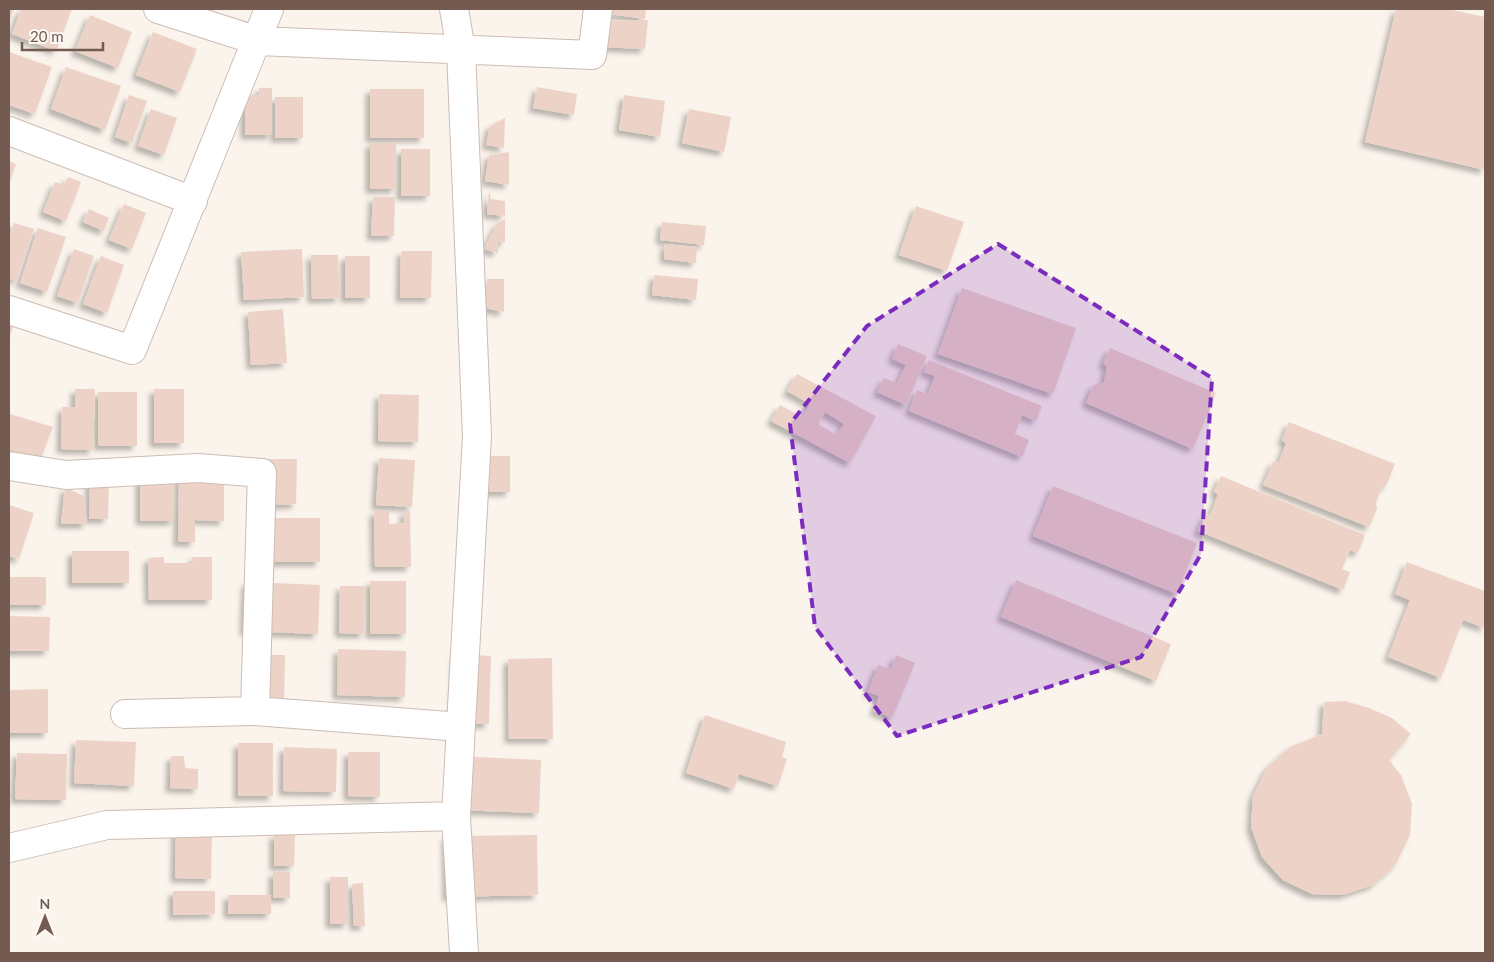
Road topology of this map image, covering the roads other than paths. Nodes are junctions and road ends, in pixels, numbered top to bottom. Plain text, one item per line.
1 (158, 9) edge
2 (269, 9) edge
3 (454, 9) edge
4 (598, 9) edge
5 (258, 41) junction
6 (461, 50) junction
7 (9, 131) edge
8 (193, 201) junction
9 (9, 310) edge
10 (9, 466) edge
11 (256, 711) junction
12 (125, 714) dead end
13 (461, 727) junction
14 (456, 816) junction
15 (9, 848) edge
16 (464, 953) edge

1 - 5 street
2 - 5 street
3 - 6 street
4 - 6 street
5 - 6 street
5 - 8 street
6 - 13 street
7 - 8 street
8 - 9 street
10 - 11 street
11 - 12 street
11 - 13 street
13 - 14 street
14 - 15 street
14 - 16 street

